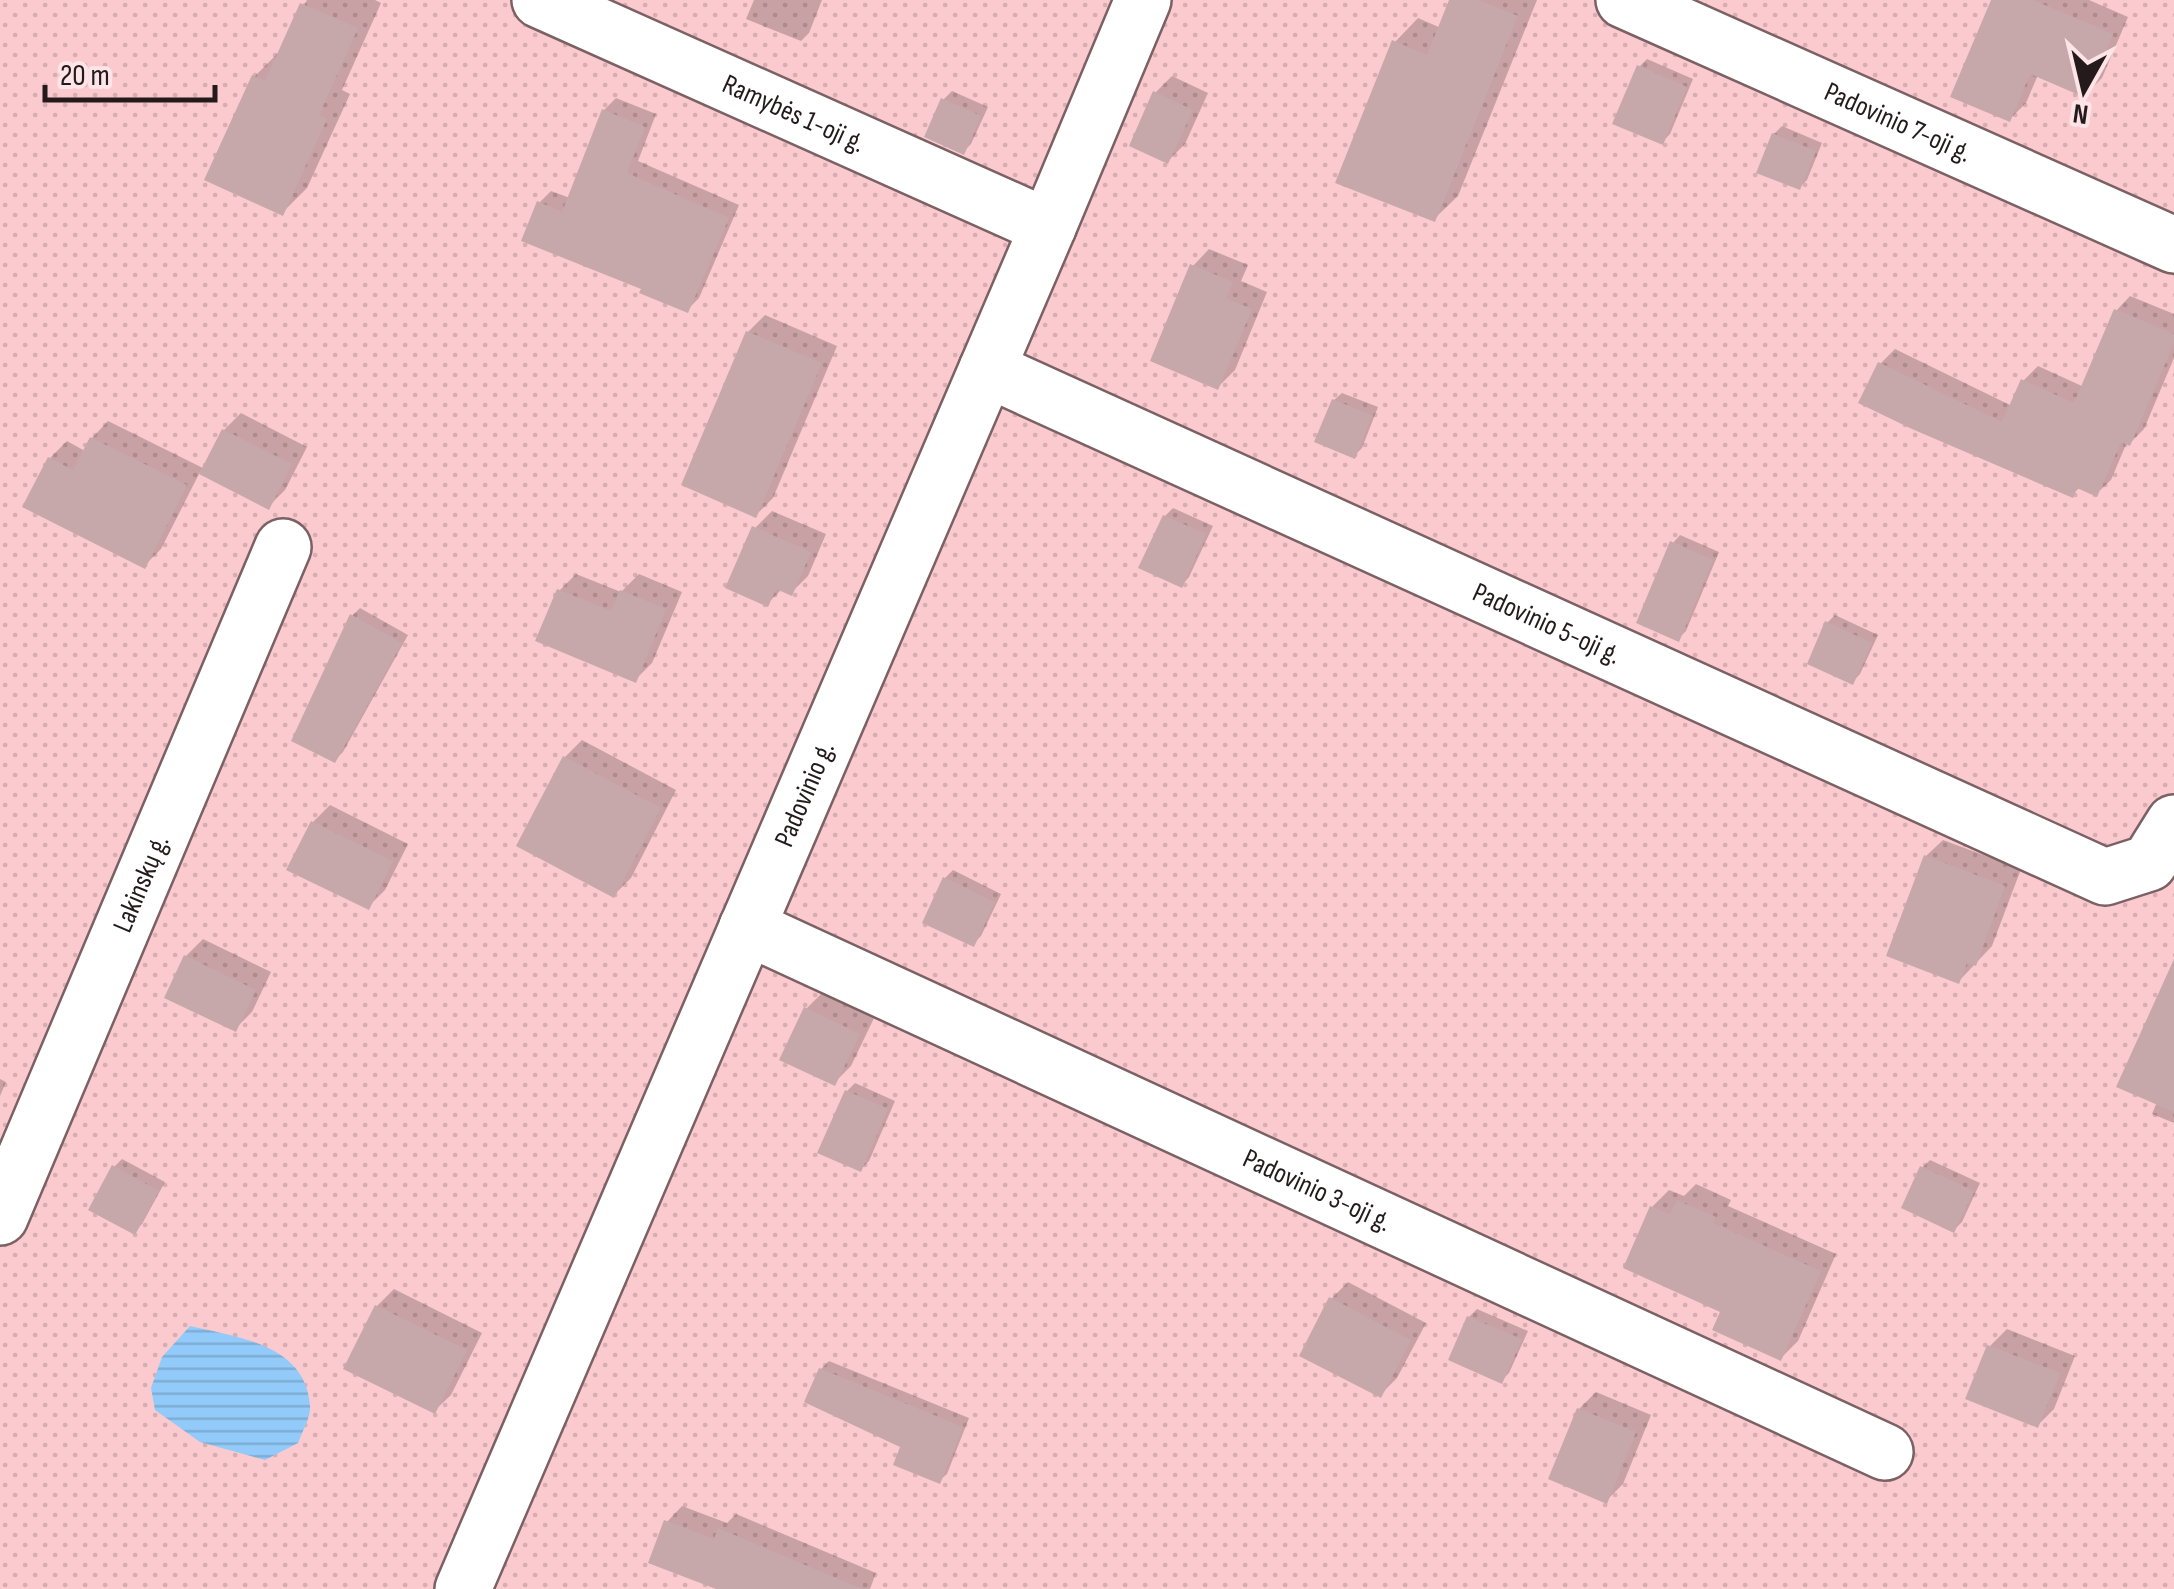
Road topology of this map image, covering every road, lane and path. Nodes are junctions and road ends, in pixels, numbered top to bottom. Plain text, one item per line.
1 (540, 0) edge
2 (1142, 0) edge
3 (1624, 0) edge
4 (1048, 227) junction
5 (2174, 245) edge
6 (988, 369) junction
7 (284, 547) dead end
8 (2174, 823) edge
9 (747, 927) junction
10 (0, 1218) edge
11 (1885, 1452) dead end
12 (462, 1589) edge

1 - 4 street, Ramybės 1-oji g.
2 - 4 street, Padovinio g.
3 - 5 street, Padovinio 7-oji g.
4 - 6 street, Padovinio g.
6 - 8 street, Padovinio 5-oji g.
6 - 9 street, Padovinio g.
7 - 10 street, Lakinskų g.
9 - 11 street, Padovinio 3-oji g.
9 - 12 street, Padovinio g.

